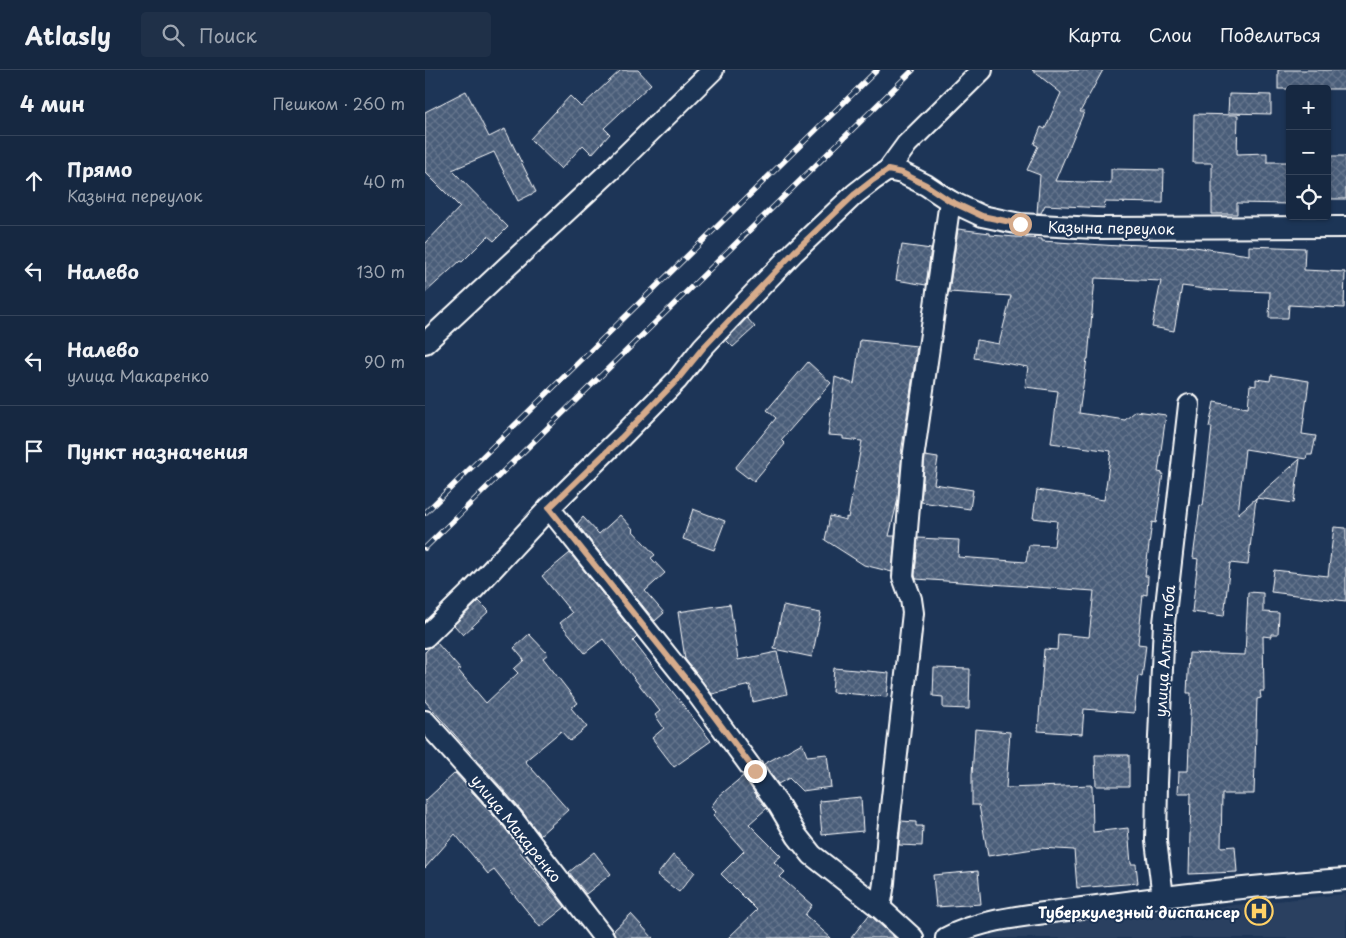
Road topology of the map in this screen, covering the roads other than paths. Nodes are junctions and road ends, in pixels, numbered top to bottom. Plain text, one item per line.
1 (713, 70) edge
2 (982, 70) edge
3 (888, 170) junction
4 (950, 201) junction
5 (1346, 228) edge
6 (425, 343) edge
7 (1189, 405) dead end
8 (549, 508) junction
9 (425, 637) edge
10 (425, 721) edge
11 (1346, 879) edge
12 (1163, 896) junction
13 (880, 908) junction
14 (604, 938) edge
15 (913, 938) edge
16 (946, 938) edge

1 - 6 street
2 - 3 street
3 - 4 street, Казына переулок
3 - 8 street
4 - 5 street, Казына переулок
4 - 13 street
7 - 12 street, улица Алтын тоба
8 - 9 street
8 - 13 street
10 - 14 street, улица Макаренко
11 - 12 street
12 - 16 street
13 - 15 street

